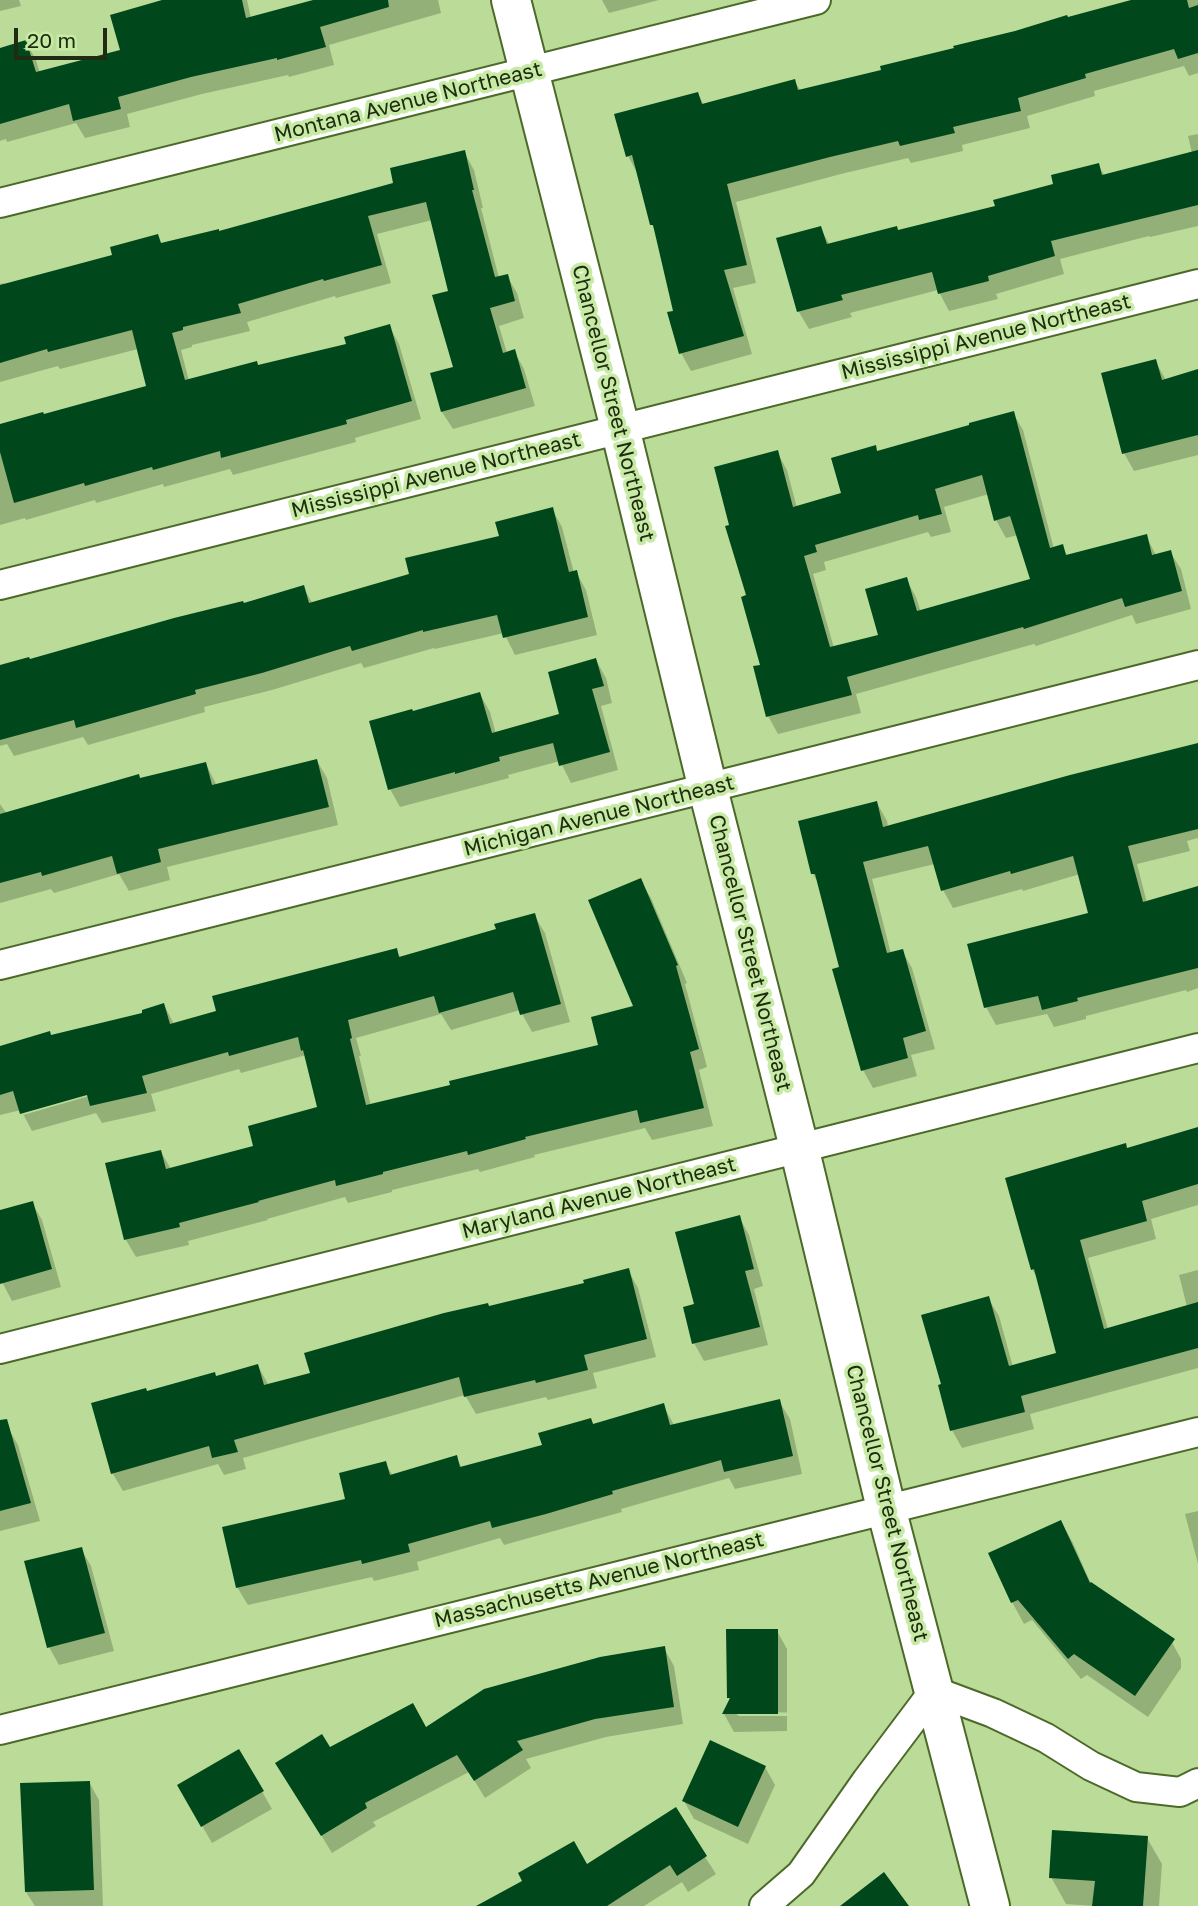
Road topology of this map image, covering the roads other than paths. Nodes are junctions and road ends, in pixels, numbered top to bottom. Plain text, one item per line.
1 (511, 0) edge
2 (816, 0) edge
3 (530, 72) junction
4 (0, 203) edge
5 (1198, 284) edge
6 (620, 428) junction
7 (0, 585) edge
8 (1198, 665) edge
9 (708, 789) junction
10 (0, 965) edge
11 (1198, 1048) edge
12 (799, 1147) junction
13 (0, 1349) edge
14 (1198, 1432) edge
15 (886, 1508) junction
16 (934, 1691) junction
17 (0, 1730) edge
18 (1198, 1783) edge
19 (764, 1906) edge
20 (990, 1906) edge

1 - 3 street, Chancellor Street Northeast
2 - 3 street, Montana Avenue Northeast
3 - 4 street, Montana Avenue Northeast
3 - 6 street, Chancellor Street Northeast
5 - 6 street, Mississippi Avenue Northeast
6 - 7 street, Mississippi Avenue Northeast
6 - 9 street, Chancellor Street Northeast
8 - 9 street, Michigan Avenue Northeast
9 - 10 street, Michigan Avenue Northeast
9 - 12 street, Chancellor Street Northeast
11 - 12 street, Maryland Avenue Northeast
12 - 13 street, Maryland Avenue Northeast
12 - 15 street, Chancellor Street Northeast
14 - 15 street, Massachusetts Avenue Northeast
15 - 16 street, Chancellor Street Northeast
15 - 17 street, Massachusetts Avenue Northeast
16 - 18 street
16 - 19 street
16 - 20 street, Chancellor Street Northeast

